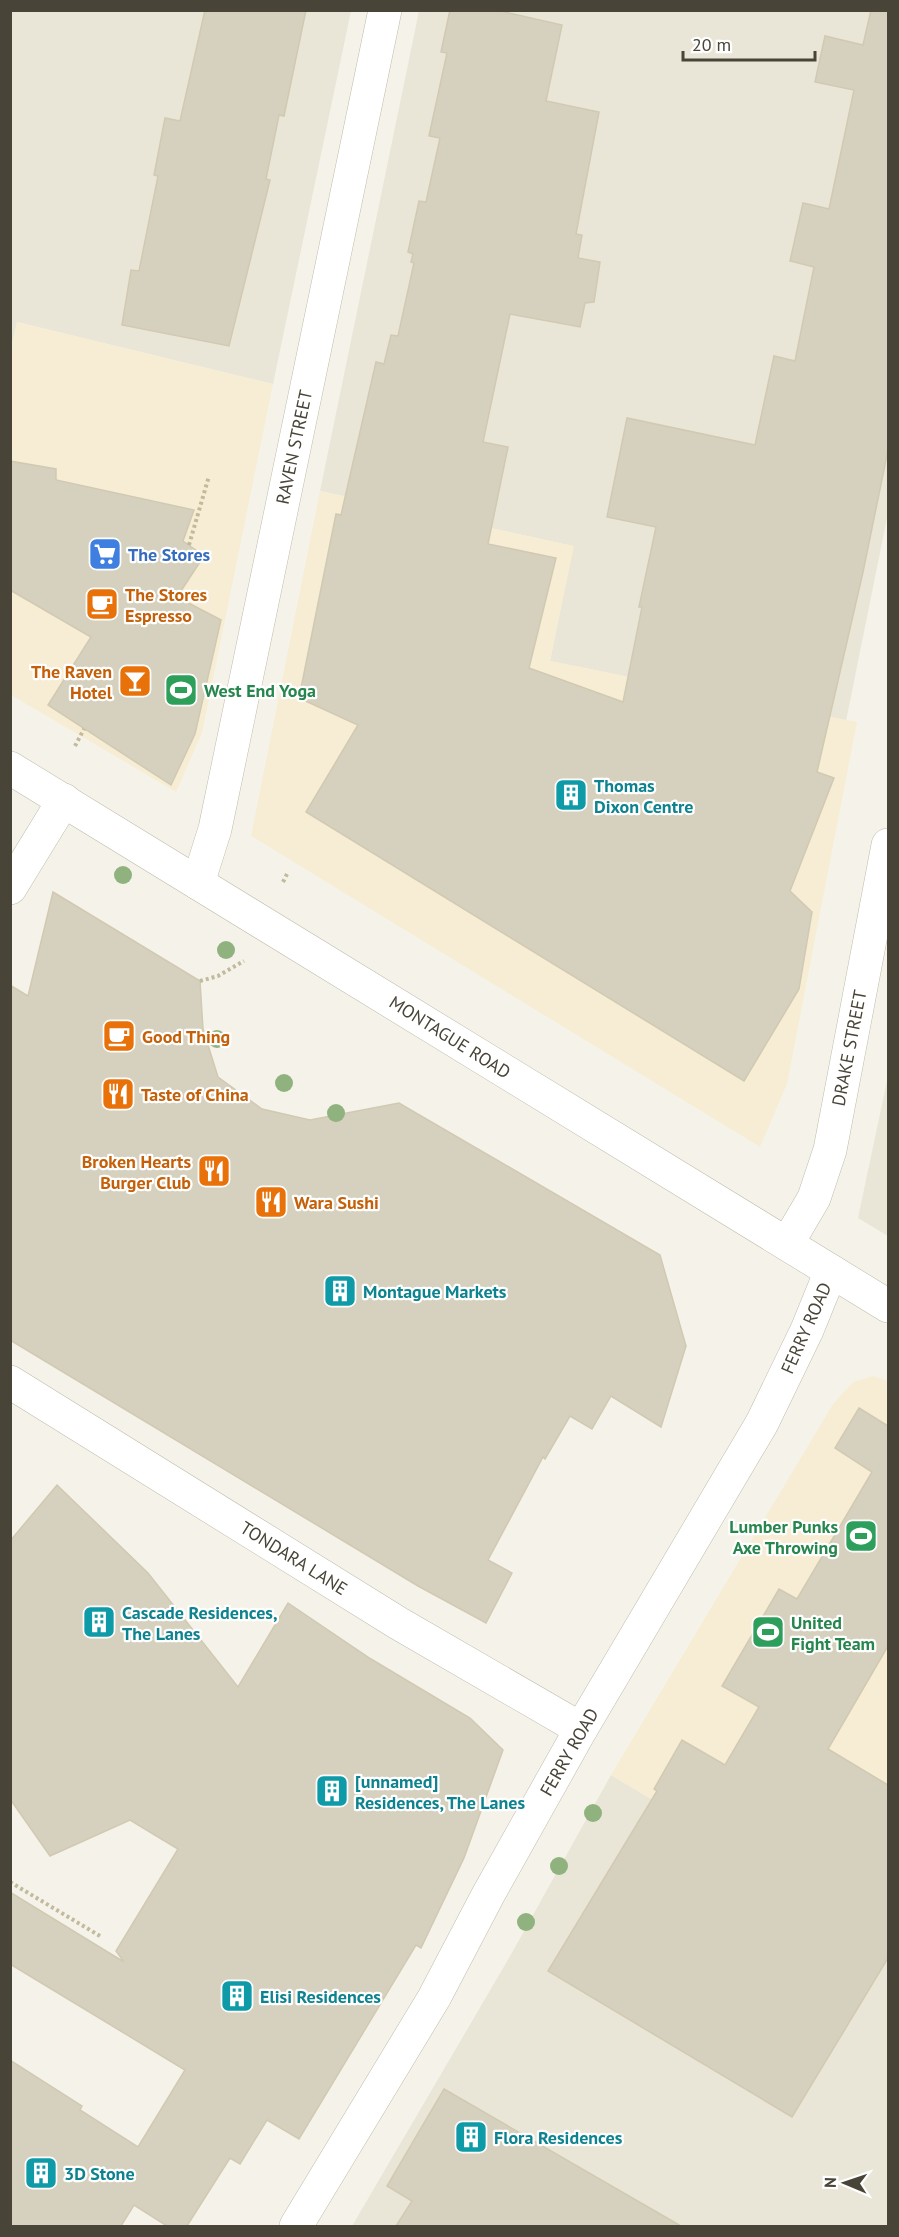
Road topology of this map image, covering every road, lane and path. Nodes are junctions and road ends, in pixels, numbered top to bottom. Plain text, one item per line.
1 (385, 10) edge
2 (209, 476) dead end
3 (189, 545) dead end
4 (84, 729) dead end
5 (75, 746) dead end
6 (10, 768) edge
7 (64, 800) junction
8 (888, 845) edge
9 (287, 874) dead end
10 (198, 882) junction
11 (283, 882) dead end
12 (10, 888) edge
13 (244, 961) dead end
14 (200, 981) dead end
15 (787, 1244) junction
16 (831, 1271) junction
17 (888, 1306) edge
18 (10, 1382) edge
19 (581, 1729) junction
20 (10, 1882) edge
21 (100, 1936) dead end
22 (296, 2226) edge

1 - 10 street, RAVEN STREET
2 - 3 path
4 - 5 path
6 - 7 street, MONTAGUE ROAD
7 - 10 street, MONTAGUE ROAD
7 - 12 street
8 - 15 street, DRAKE STREET
9 - 11 path
10 - 15 street, MONTAGUE ROAD
13 - 14 path
15 - 16 street, MONTAGUE ROAD
16 - 17 street, MONTAGUE ROAD
16 - 19 street, FERRY ROAD
18 - 19 street, TONDARA LANE
19 - 22 street, FERRY ROAD
20 - 21 path

